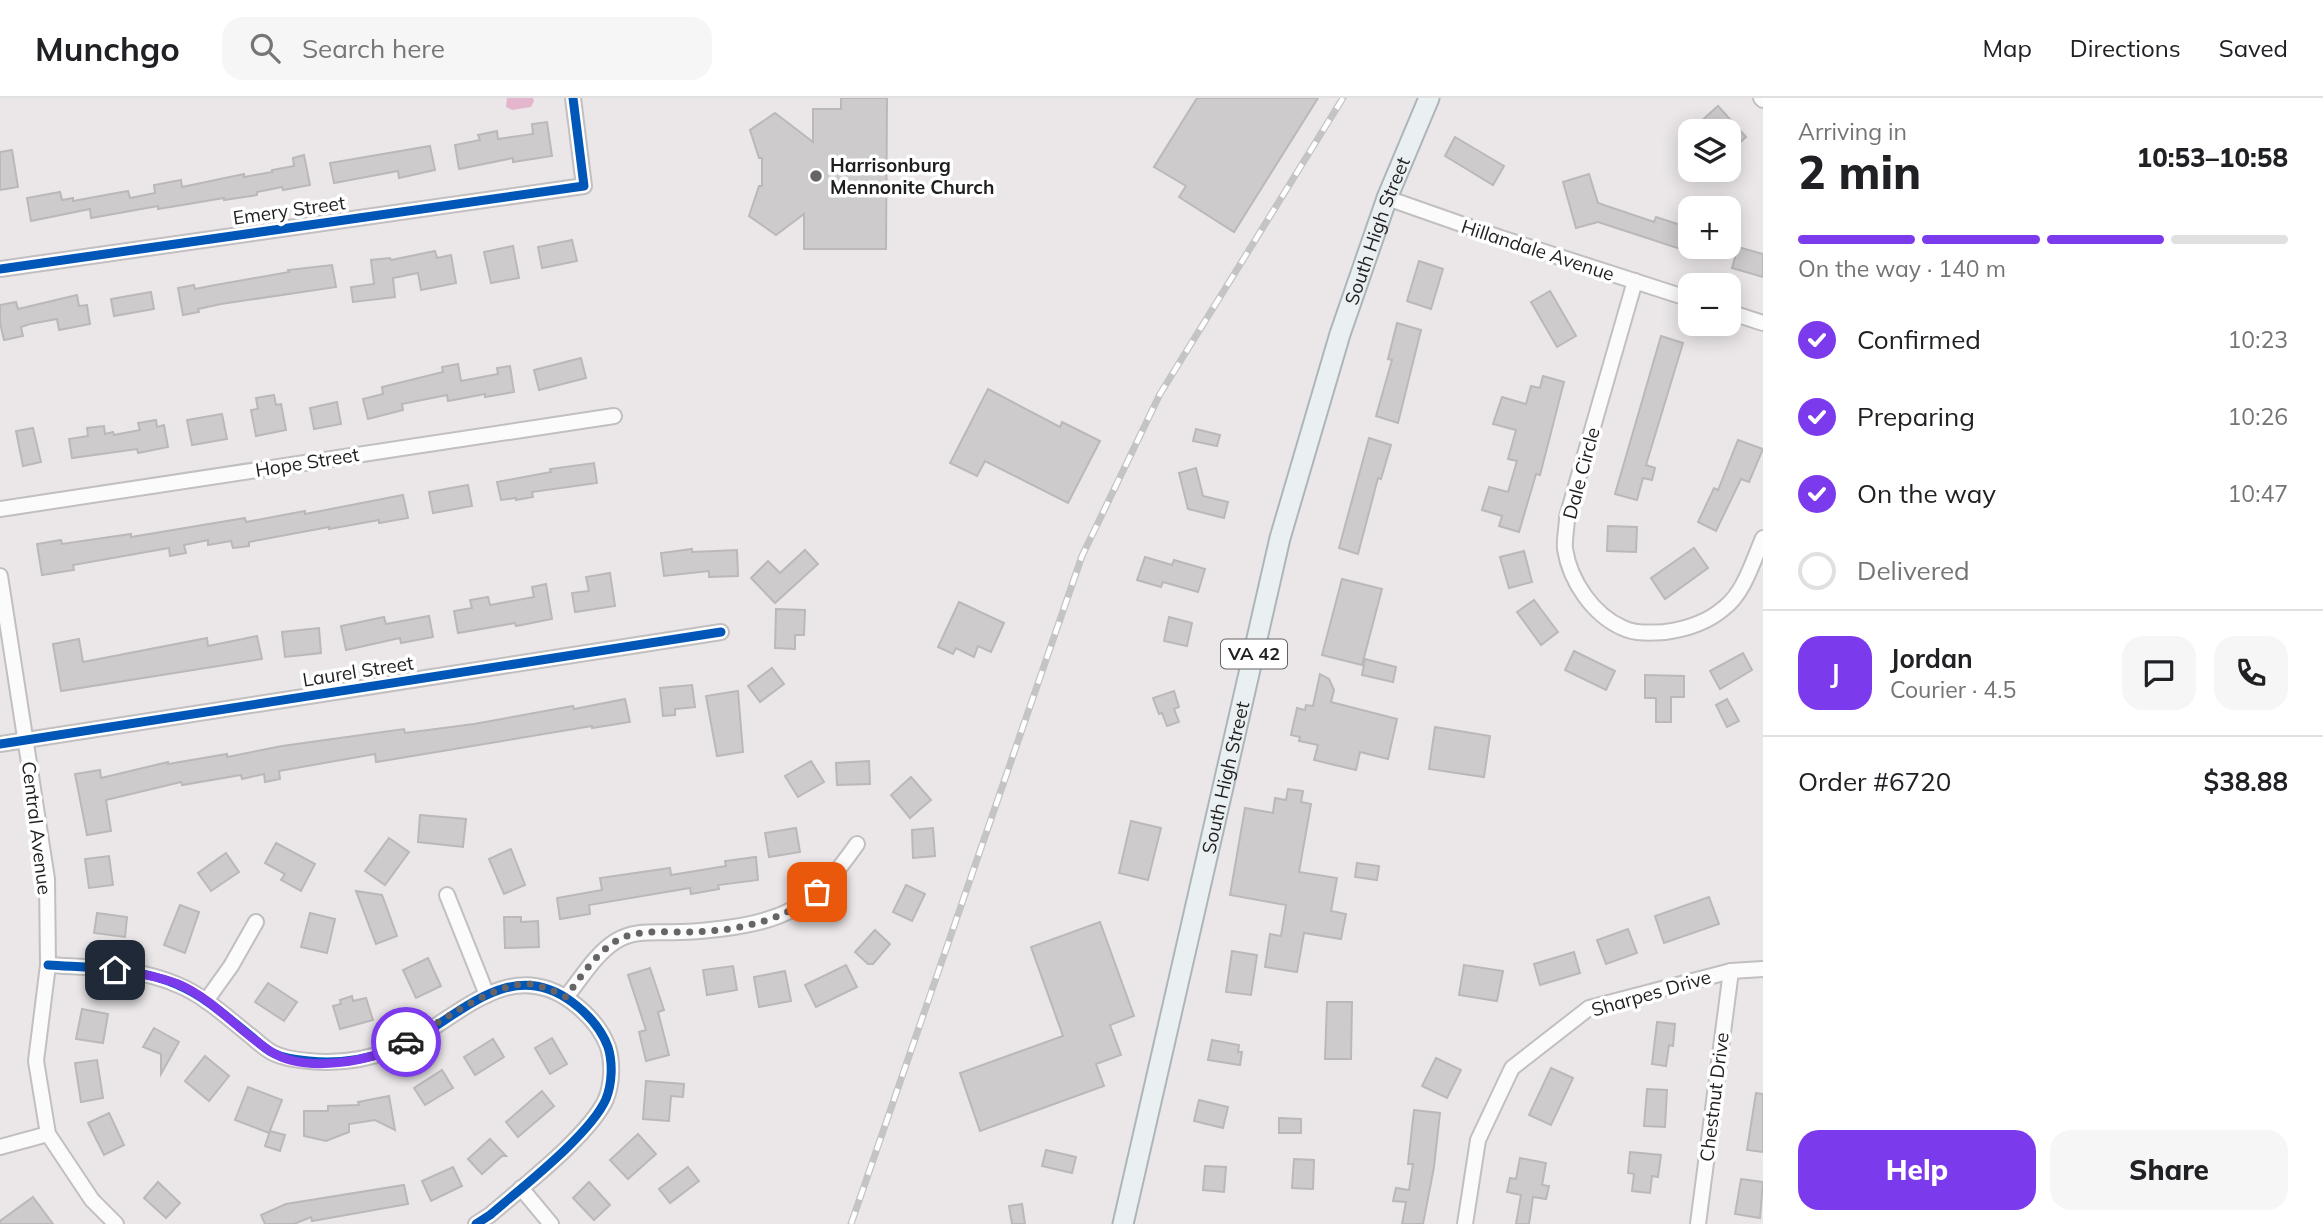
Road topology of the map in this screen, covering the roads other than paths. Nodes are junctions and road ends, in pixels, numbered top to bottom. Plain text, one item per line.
1 (573, 98) edge
2 (1429, 98) edge
3 (1387, 198) junction
4 (0, 269) edge
5 (1635, 281) junction
6 (1678, 295) edge
7 (1741, 316) edge
8 (1763, 323) edge
9 (614, 415) dead end
10 (0, 509) edge
11 (1763, 538) edge
12 (0, 576) edge
13 (721, 632) dead end
14 (26, 740) junction
15 (0, 744) edge
16 (857, 844) dead end
17 (447, 895) dead end
18 (256, 922) dead end
19 (48, 965) junction
20 (1763, 969) edge
21 (1731, 971) junction
22 (487, 995) junction
23 (566, 997) junction
24 (206, 1001) junction
25 (48, 1134) junction
26 (0, 1147) edge
27 (521, 1188) junction
28 (116, 1224) edge
29 (475, 1224) edge
30 (551, 1224) edge
31 (1122, 1224) edge
32 (1465, 1224) edge
33 (1698, 1224) edge

1 - 4 street, Emery Street
2 - 3 main road, South High Street / VA 42
3 - 5 street, Hillandale Avenue
3 - 31 main road, South High Street / VA 42
5 - 6 street, Hillandale Avenue
5 - 11 street, Dale Circle
7 - 8 street
9 - 10 street, Hope Street
12 - 14 street, Central Avenue
13 - 14 street, Laurel Street
14 - 15 street, Laurel Street
14 - 19 street, Central Avenue
16 - 23 street
17 - 22 street
18 - 24 street
19 - 24 street
19 - 25 street, Central Avenue
20 - 21 street, Sharpes Drive
21 - 32 street, Sharpes Drive
21 - 33 street, Chestnut Drive
22 - 23 street
22 - 24 street
23 - 27 street
25 - 26 street
25 - 28 street, Central Avenue
27 - 29 street
27 - 30 street

